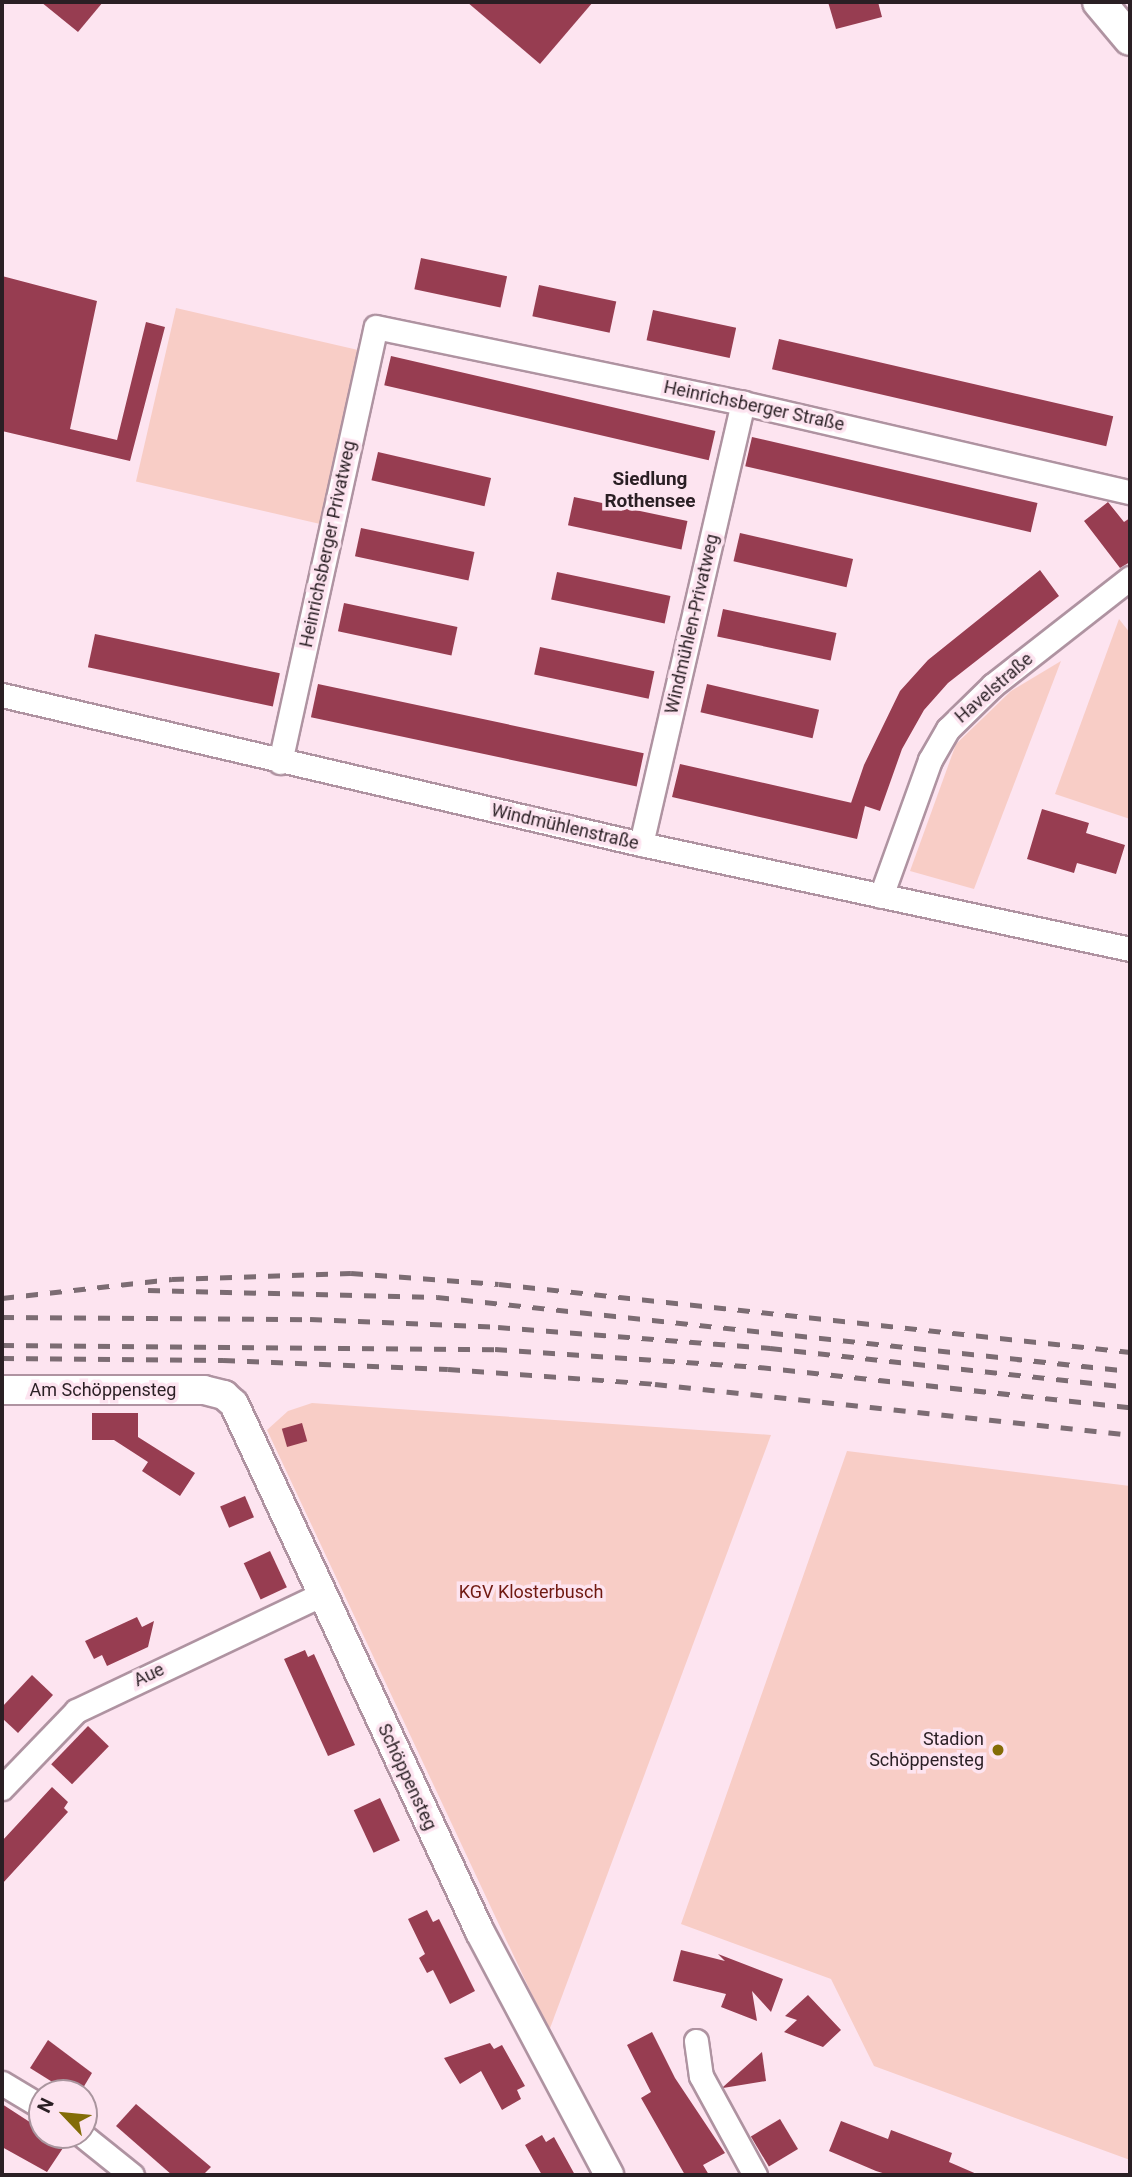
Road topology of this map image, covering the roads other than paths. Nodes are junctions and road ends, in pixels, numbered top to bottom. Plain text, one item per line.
1 (1099, 2) edge
2 (1130, 39) edge
3 (376, 327) joint
4 (743, 403) junction
5 (1130, 492) edge
6 (1126, 591) edge
7 (2, 695) edge
8 (280, 762) junction
9 (641, 844) junction
10 (881, 896) junction
11 (1130, 949) edge
12 (2, 1390) edge
13 (204, 1390) joint
14 (320, 1595) junction
15 (2, 1788) edge
16 (696, 2041) dead end
17 (2, 2083) edge
18 (28, 2099) edge
19 (98, 2148) edge
20 (132, 2175) edge
21 (609, 2175) edge
22 (755, 2175) edge

1 - 2 main road
3 - 4 street, Heinrichsberger Straße
3 - 8 street, Heinrichsberger Privatweg
4 - 5 street, Heinrichsberger Straße
4 - 9 street, Windmühlen-Privatweg
6 - 10 street, Havelstraße
7 - 8 street, Windmühlenstraße
8 - 9 street, Windmühlenstraße
9 - 10 street, Windmühlenstraße
10 - 11 street, Windmühlenstraße
12 - 13 street, Am Schöppensteg
13 - 14 street, Schöppensteg
14 - 15 street, Aue
14 - 21 street, Schöppensteg
16 - 22 street
17 - 18 street
19 - 20 street

